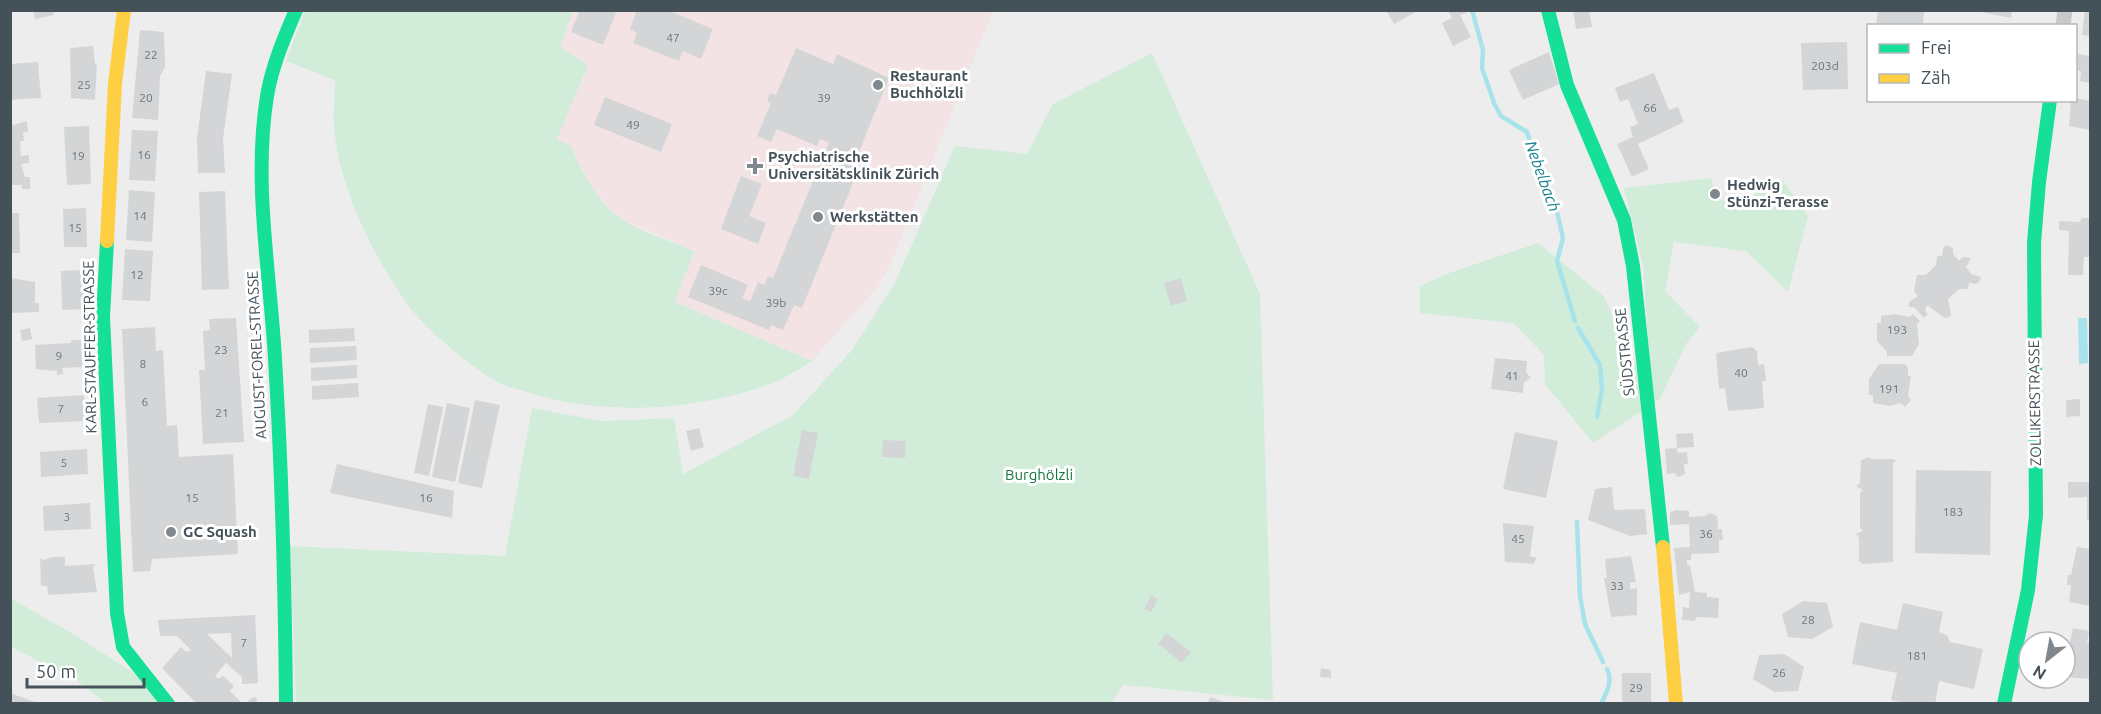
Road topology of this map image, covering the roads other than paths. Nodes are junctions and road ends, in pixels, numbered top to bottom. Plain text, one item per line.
1 (124, 10) edge
2 (296, 10) edge
3 (1548, 10) edge
4 (2050, 102) edge
5 (168, 704) edge
6 (286, 704) edge
7 (1676, 704) edge
8 (2004, 704) edge

1 - 5 street, KARL-STAUFFER-STRASSE
2 - 6 street, AUGUST-FOREL-STRASSE
3 - 7 street, SÜDSTRASSE
4 - 8 street, ZOLLIKERSTRASSE

